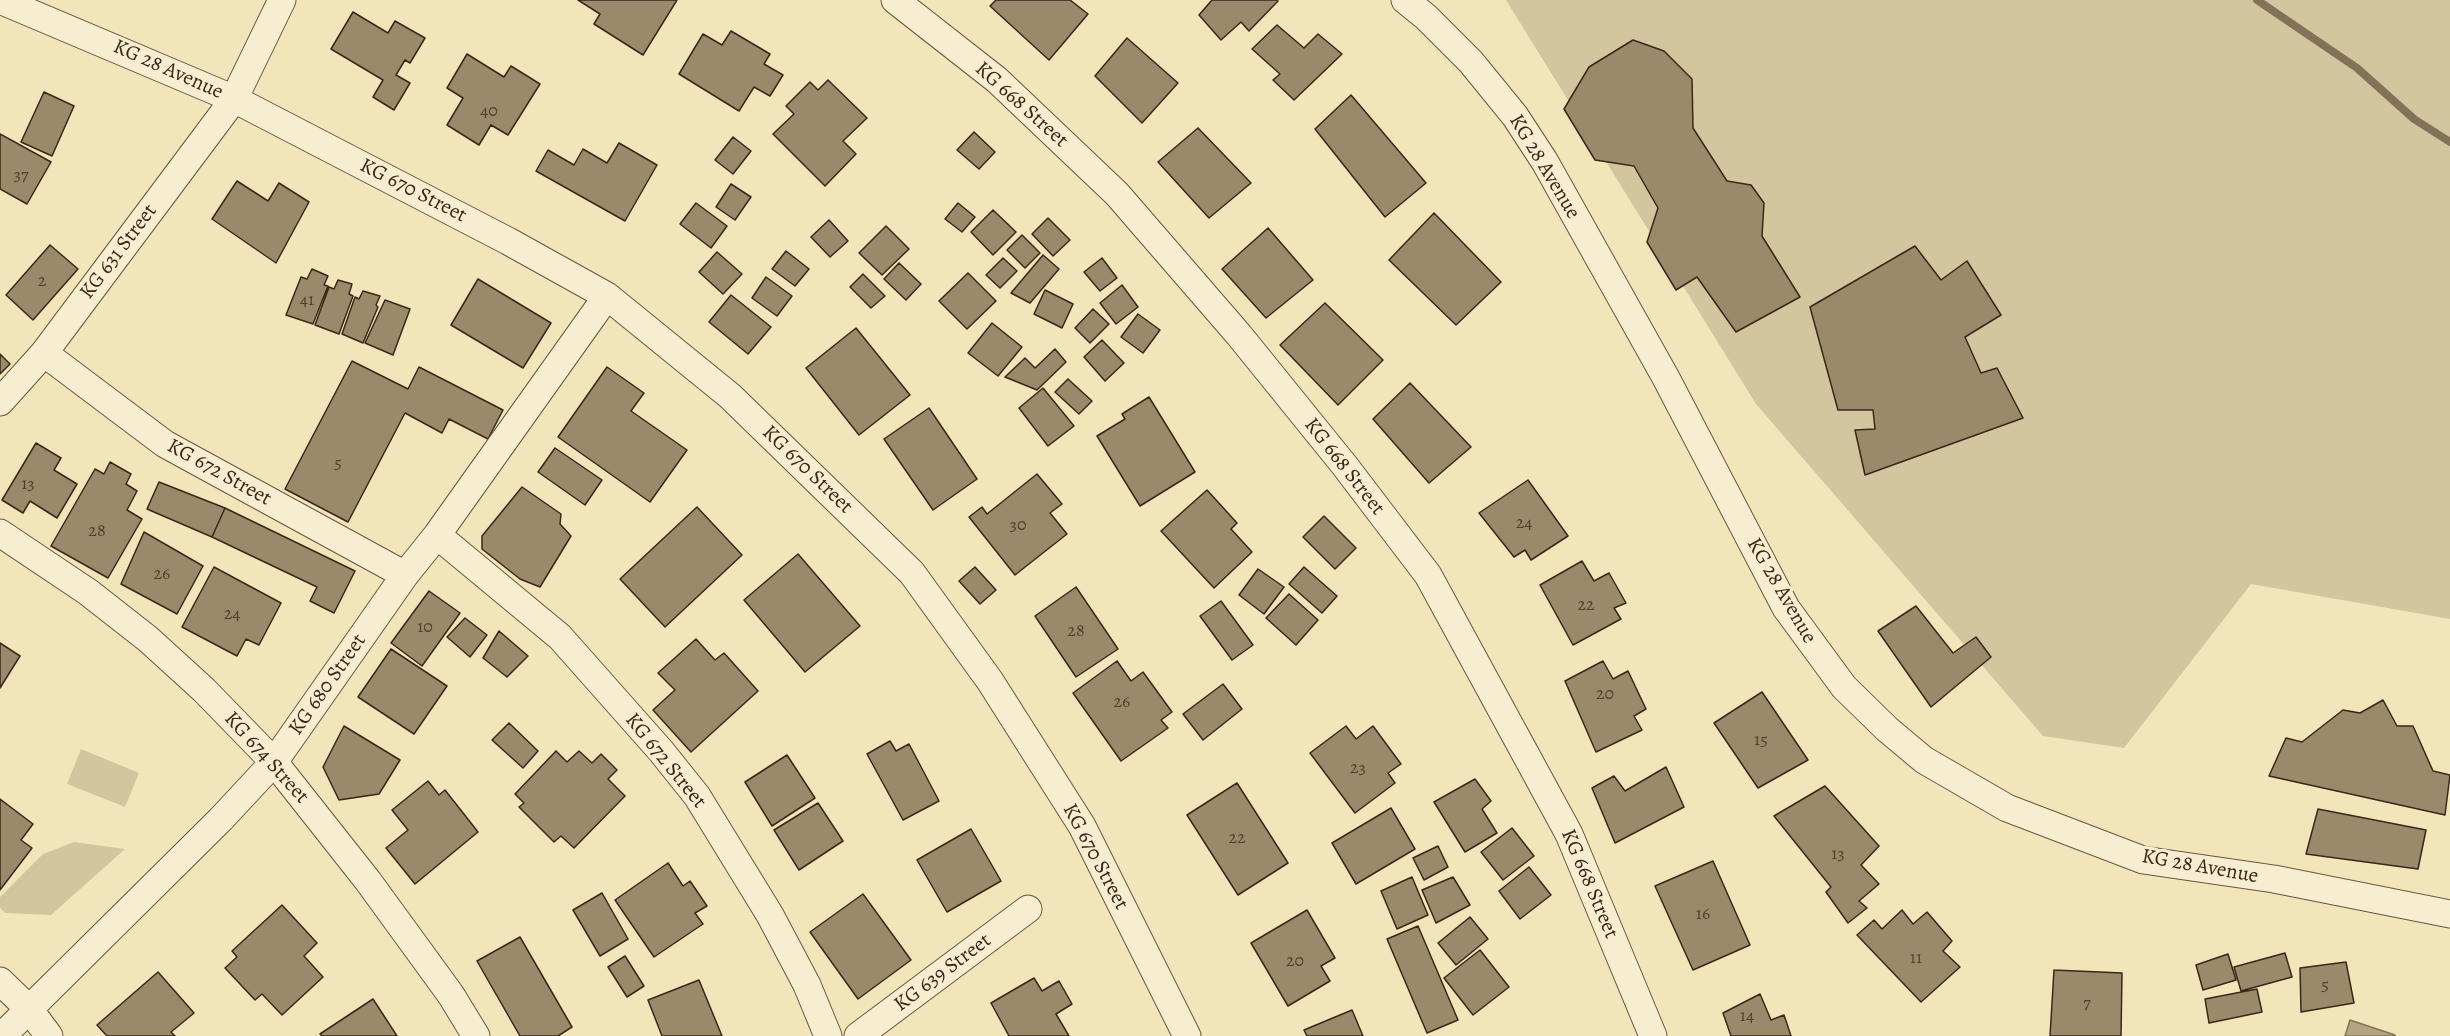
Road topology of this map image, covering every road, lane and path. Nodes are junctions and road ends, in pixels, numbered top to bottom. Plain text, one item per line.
1 (0, 0) edge
2 (282, 0) edge
3 (895, 0) edge
4 (1405, 0) edge
5 (234, 99) junction
6 (607, 296) junction
7 (44, 353) junction
8 (0, 402) edge
9 (0, 533) edge
10 (437, 535) junction
11 (405, 575) junction
12 (274, 762) junction
13 (1029, 909) dead end
14 (2450, 914) edge
15 (0, 981) edge
16 (29, 1009) junction
17 (2, 1036) edge
18 (49, 1036) edge
19 (476, 1036) edge
20 (828, 1036) edge
21 (858, 1036) edge
22 (1187, 1036) edge
23 (1653, 1036) edge

1 - 5 street, KG 28 Avenue
2 - 5 street, KG 28 Avenue
3 - 23 street, KG 668 Street
4 - 14 street, KG 28 Avenue
5 - 6 street, KG 670 Street
5 - 7 street, KG 631 Street
6 - 10 street, KG 680 Street
6 - 22 street, KG 670 Street
7 - 8 street, KG 631 Street
7 - 11 street, KG 672 Street
9 - 12 street, KG 674 Street
10 - 11 street, KG 680 Street
10 - 20 street, KG 672 Street
11 - 12 street, KG 680 Street
12 - 16 street, KG 680 Street
12 - 19 street, KG 674 Street
13 - 21 street, KG 639 Street
15 - 16 street
16 - 17 street, KG 680 Street
16 - 18 street

